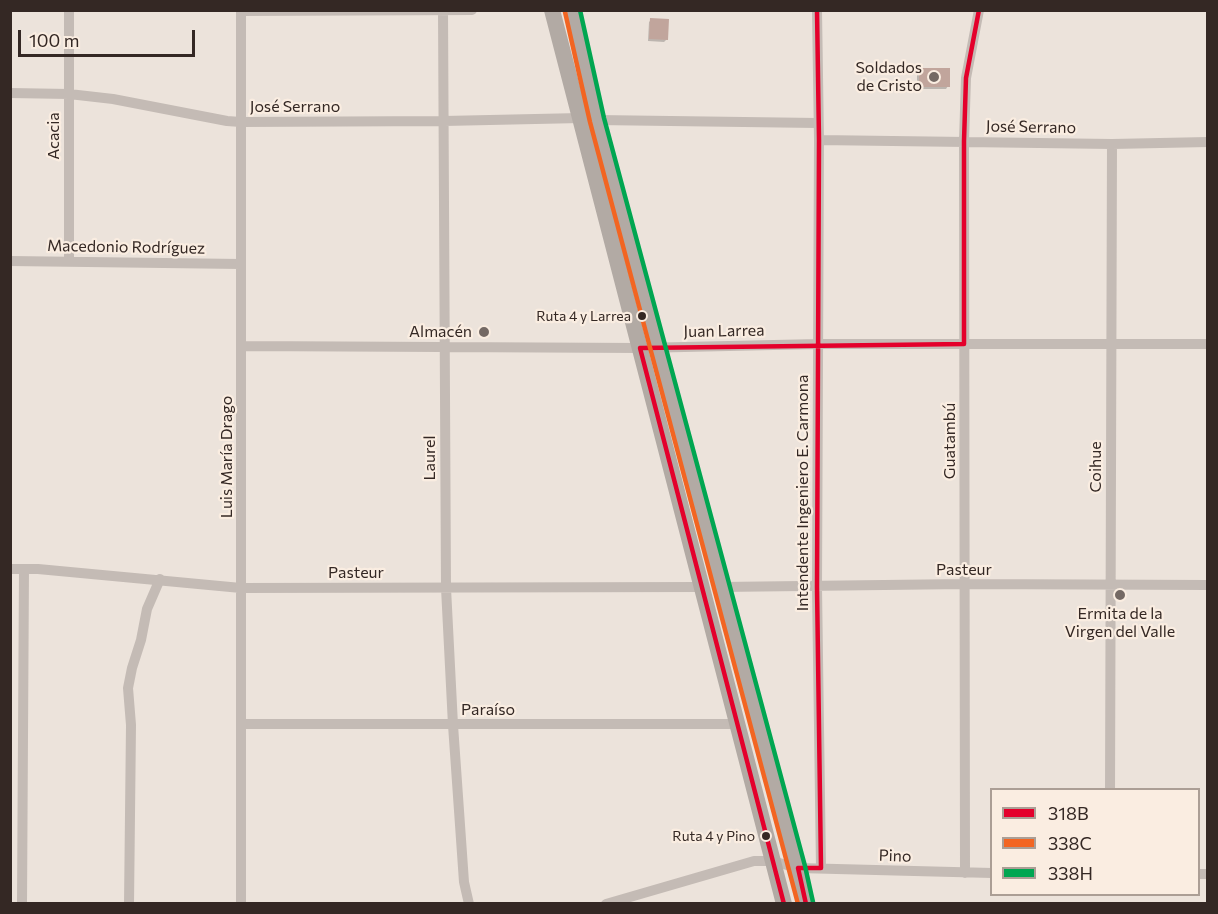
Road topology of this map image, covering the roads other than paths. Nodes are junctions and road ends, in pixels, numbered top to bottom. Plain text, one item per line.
1 (69, 10) edge
2 (472, 10) edge
3 (552, 10) edge
4 (586, 10) edge
5 (817, 10) edge
6 (979, 10) edge
7 (240, 11) edge
8 (443, 11) edge
9 (572, 11) edge
10 (10, 93) edge
11 (69, 94) junction
12 (589, 119) junction
13 (444, 121) junction
14 (241, 122) junction
15 (817, 123) junction
16 (819, 140) junction
17 (964, 141) junction
18 (1208, 142) edge
19 (1112, 144) junction
20 (10, 261) edge
21 (69, 261) junction
22 (241, 264) junction
23 (818, 344) junction
24 (964, 344) junction
25 (1112, 344) junction
26 (1208, 344) edge
27 (242, 346) junction
28 (444, 347) junction
29 (658, 347) junction
30 (640, 348) junction
31 (10, 569) edge
32 (24, 569) junction
33 (160, 579) junction
34 (965, 584) junction
35 (1111, 585) junction
36 (1208, 585) edge
37 (721, 587) junction
38 (817, 587) junction
39 (241, 588) junction
40 (446, 588) junction
41 (702, 588) junction
42 (241, 724) junction
43 (736, 724) junction
44 (453, 725) junction
45 (1110, 788) edge
46 (772, 861) junction
47 (798, 868) junction
48 (821, 868) junction
49 (965, 873) junction
50 (990, 873) edge
51 (22, 903) edge
52 (129, 903) edge
53 (241, 903) edge
54 (469, 903) edge
55 (606, 903) edge
56 (783, 903) edge
57 (806, 903) edge

1 - 11 street, Acacia
2 - 8 street
3 - 12 main road
4 - 9 street
5 - 15 street, Intendente Ingeniero E. Carmona
6 - 17 street, Guatambú
7 - 8 street
7 - 14 street, Luis María Drago
8 - 13 street, Laurel
9 - 12 main road
10 - 11 street, José Serrano
11 - 14 street, José Serrano
11 - 21 street, Acacia
12 - 13 street, José Serrano
12 - 15 street, José Serrano
12 - 29 main road
12 - 30 main road
13 - 14 street, José Serrano
13 - 28 street, Laurel
14 - 22 street, Luis María Drago
15 - 16 street, Intendente Ingeniero E. Carmona
16 - 17 street, José Serrano
16 - 23 street, Intendente Ingeniero E. Carmona
17 - 19 street, José Serrano
17 - 24 street, Guatambú
18 - 19 street, José Serrano
19 - 25 street, Coihue
20 - 21 street, Macedonio Rodríguez
21 - 22 street, Macedonio Rodríguez
22 - 27 street, Luis María Drago
23 - 24 street, Juan Larrea
23 - 29 street, Juan Larrea
23 - 38 street, Intendente Ingeniero E. Carmona
24 - 25 street, Juan Larrea
24 - 34 street, Guatambú
25 - 26 street, Juan Larrea
25 - 35 street, Coihue
27 - 28 street, Juan Larrea
27 - 39 street, Luis María Drago
28 - 30 street, Juan Larrea
28 - 40 street, Laurel
29 - 30 street, Juan Larrea
29 - 37 main road
30 - 41 main road
31 - 32 street, Pasteur
32 - 33 street, Pasteur
32 - 51 street
33 - 39 street, Pasteur
33 - 52 street
34 - 35 street, Pasteur
34 - 38 street, Pasteur
34 - 49 street, Guatambú
35 - 36 street, Pasteur
35 - 45 street, Coihue
37 - 38 street, Pasteur
37 - 47 main road
38 - 48 street, Intendente Ingeniero E. Carmona
39 - 40 street, Pasteur
39 - 42 street, Luis María Drago
40 - 41 street, Pasteur
40 - 44 street, Laurel
41 - 43 main road
42 - 44 street, Paraíso
42 - 53 street, Luis María Drago
43 - 44 street, Paraíso
43 - 46 main road
44 - 54 street, Laurel
46 - 47 street, Pino
46 - 55 street
46 - 56 main road
47 - 48 street, Pino
47 - 57 main road
48 - 49 street, Pino
49 - 50 street, Pino

